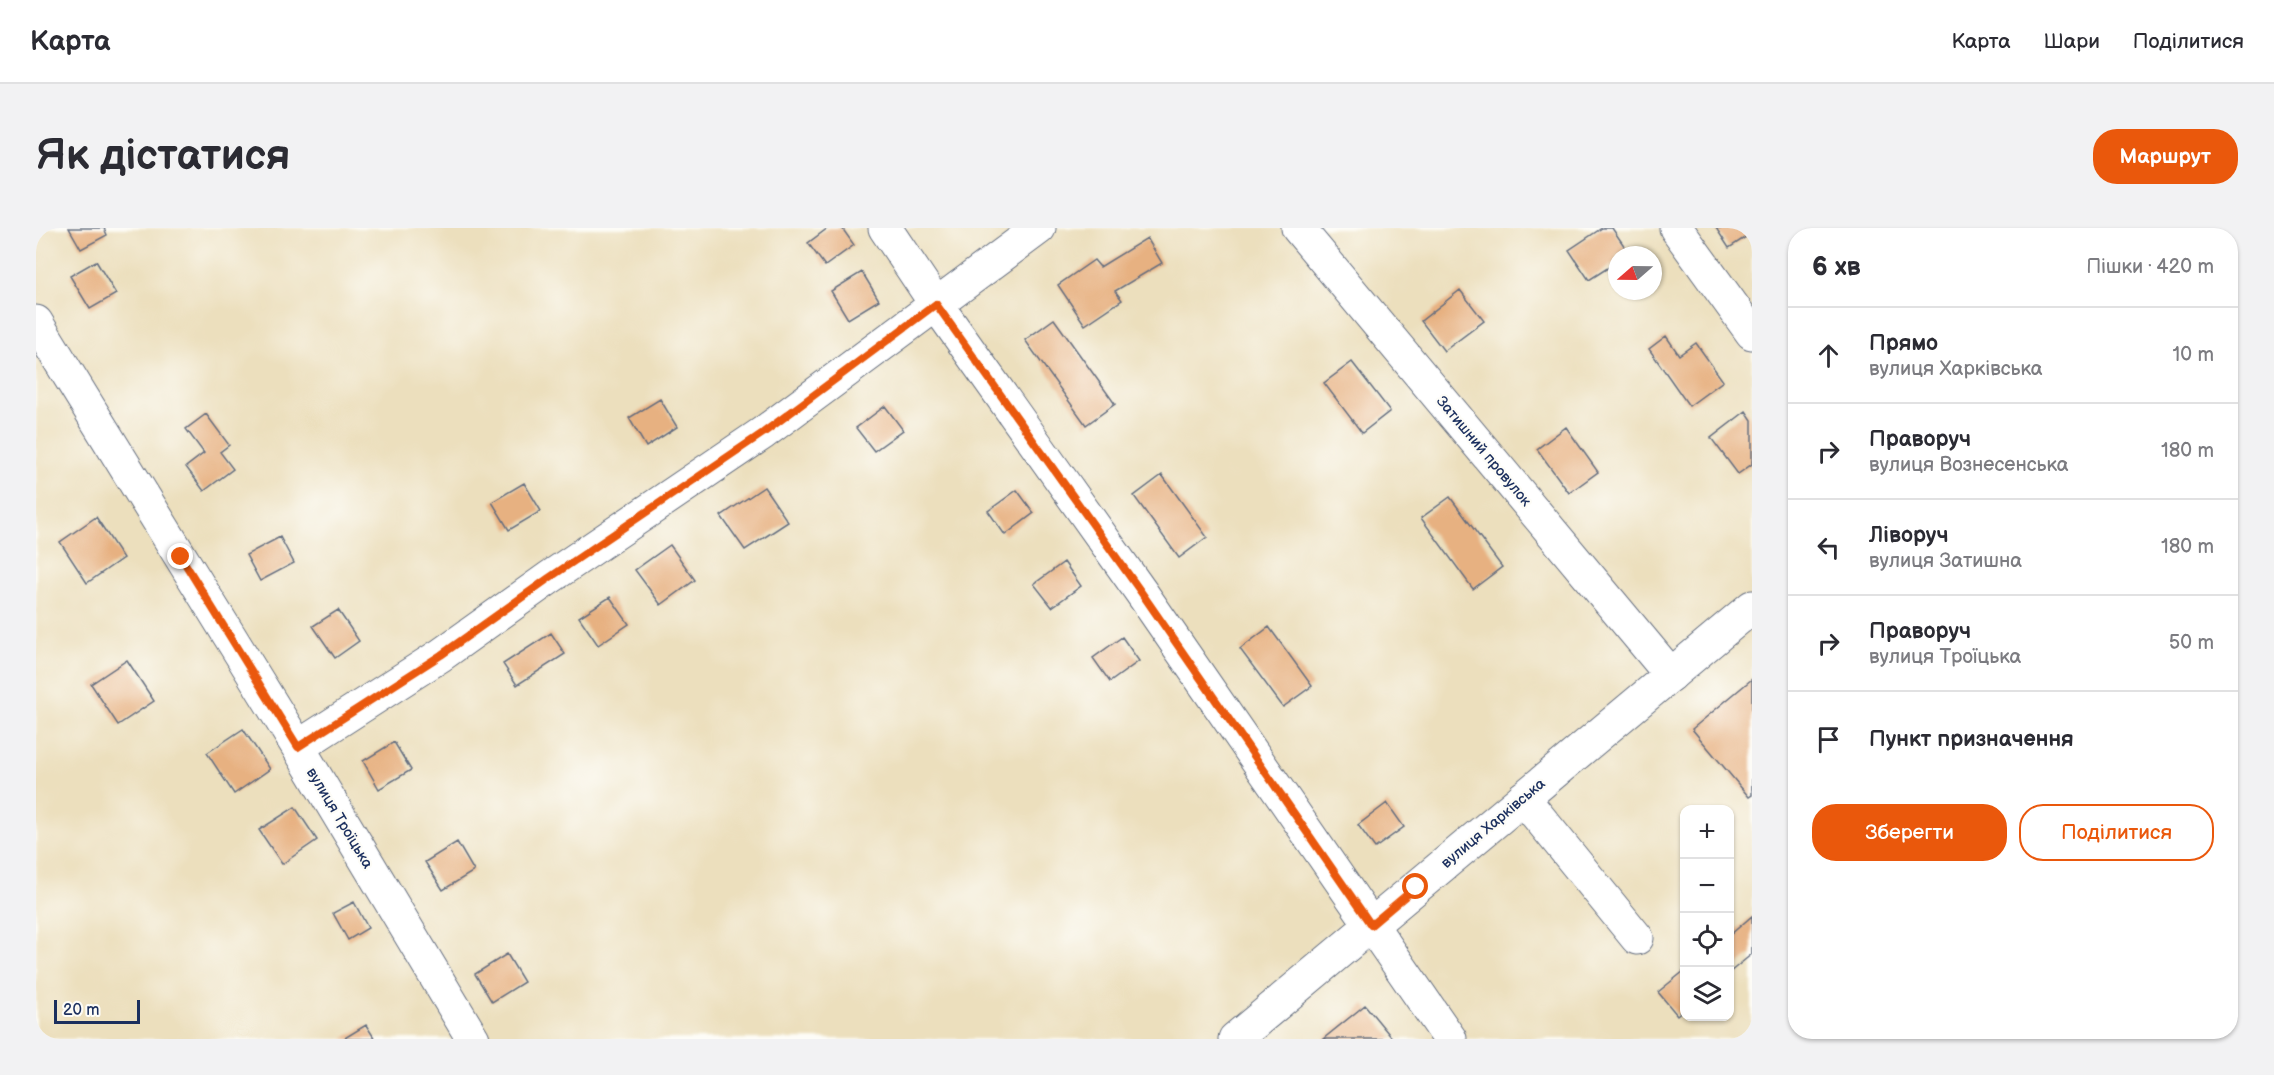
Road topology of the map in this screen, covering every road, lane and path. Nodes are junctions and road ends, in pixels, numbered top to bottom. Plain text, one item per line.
1 (885, 228) edge
2 (1039, 228) edge
3 (1298, 228) edge
4 (1676, 228) edge
5 (936, 304) junction
6 (36, 322) edge
7 (1752, 333) edge
8 (1752, 607) edge
9 (1671, 675) junction
10 (298, 747) junction
11 (1523, 798) junction
12 (1371, 925) junction
13 (1637, 938) dead end
14 (474, 1039) edge
15 (1234, 1039) edge
16 (1450, 1039) edge

1 - 5 street
2 - 5 street
3 - 9 street, Затишний провулок
4 - 7 street
5 - 10 street
5 - 12 street
6 - 10 street, вулиця Троїцька
8 - 9 street, вулиця Харківська
9 - 11 street, вулиця Харківська
10 - 14 street, вулиця Троїцька
11 - 12 street, вулиця Харківська
11 - 13 street
12 - 15 street, вулиця Харківська
12 - 16 street

